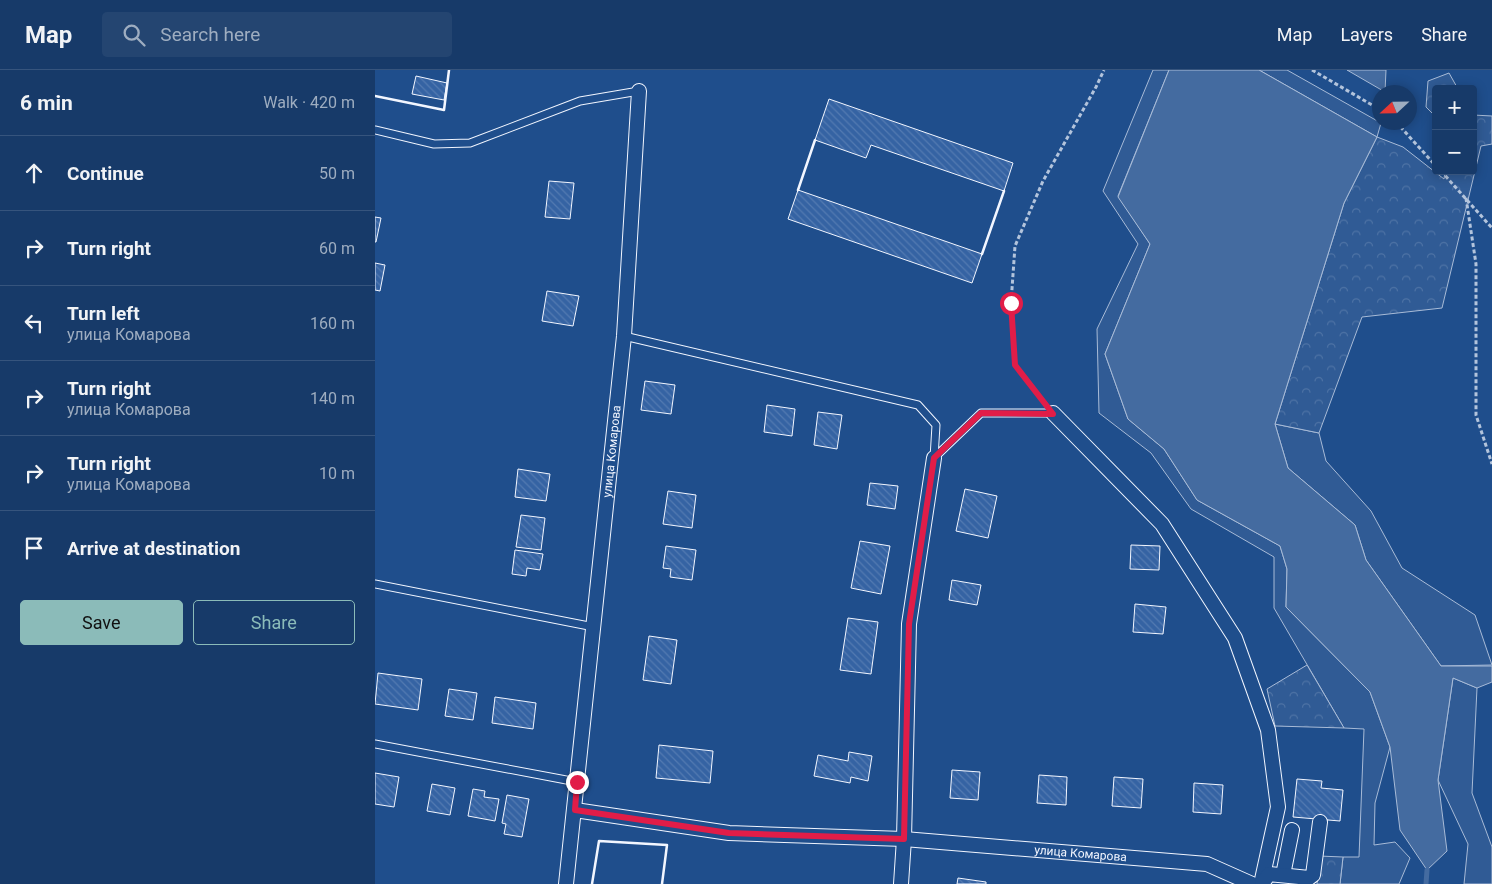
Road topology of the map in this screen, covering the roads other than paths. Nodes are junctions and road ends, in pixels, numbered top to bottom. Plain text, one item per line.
1 (639, 91) joint
2 (375, 130) edge
3 (624, 336) junction
4 (1053, 414) joint
5 (934, 458) junction
6 (375, 584) edge
7 (594, 627) junction
8 (375, 744) edge
9 (577, 782) junction
10 (575, 810) junction
11 (1320, 822) dead end
12 (1292, 830) dead end
13 (904, 839) junction
14 (1283, 875) junction
15 (1310, 881) edge
16 (566, 884) edge
17 (901, 884) edge
18 (1252, 884) edge
19 (1261, 884) edge

1 - 2 lane
1 - 3 street, улица Комарова
3 - 5 lane
3 - 7 street, улица Комарова
4 - 5 lane
4 - 19 street
5 - 13 street
6 - 7 lane
7 - 9 street, улица Комарова
8 - 9 lane
9 - 10 street, улица Комарова
10 - 13 street, улица Комарова
10 - 16 street, улица Комарова
11 - 15 street
12 - 14 street
13 - 17 street
13 - 18 street, улица Комарова
14 - 15 street
14 - 19 street

